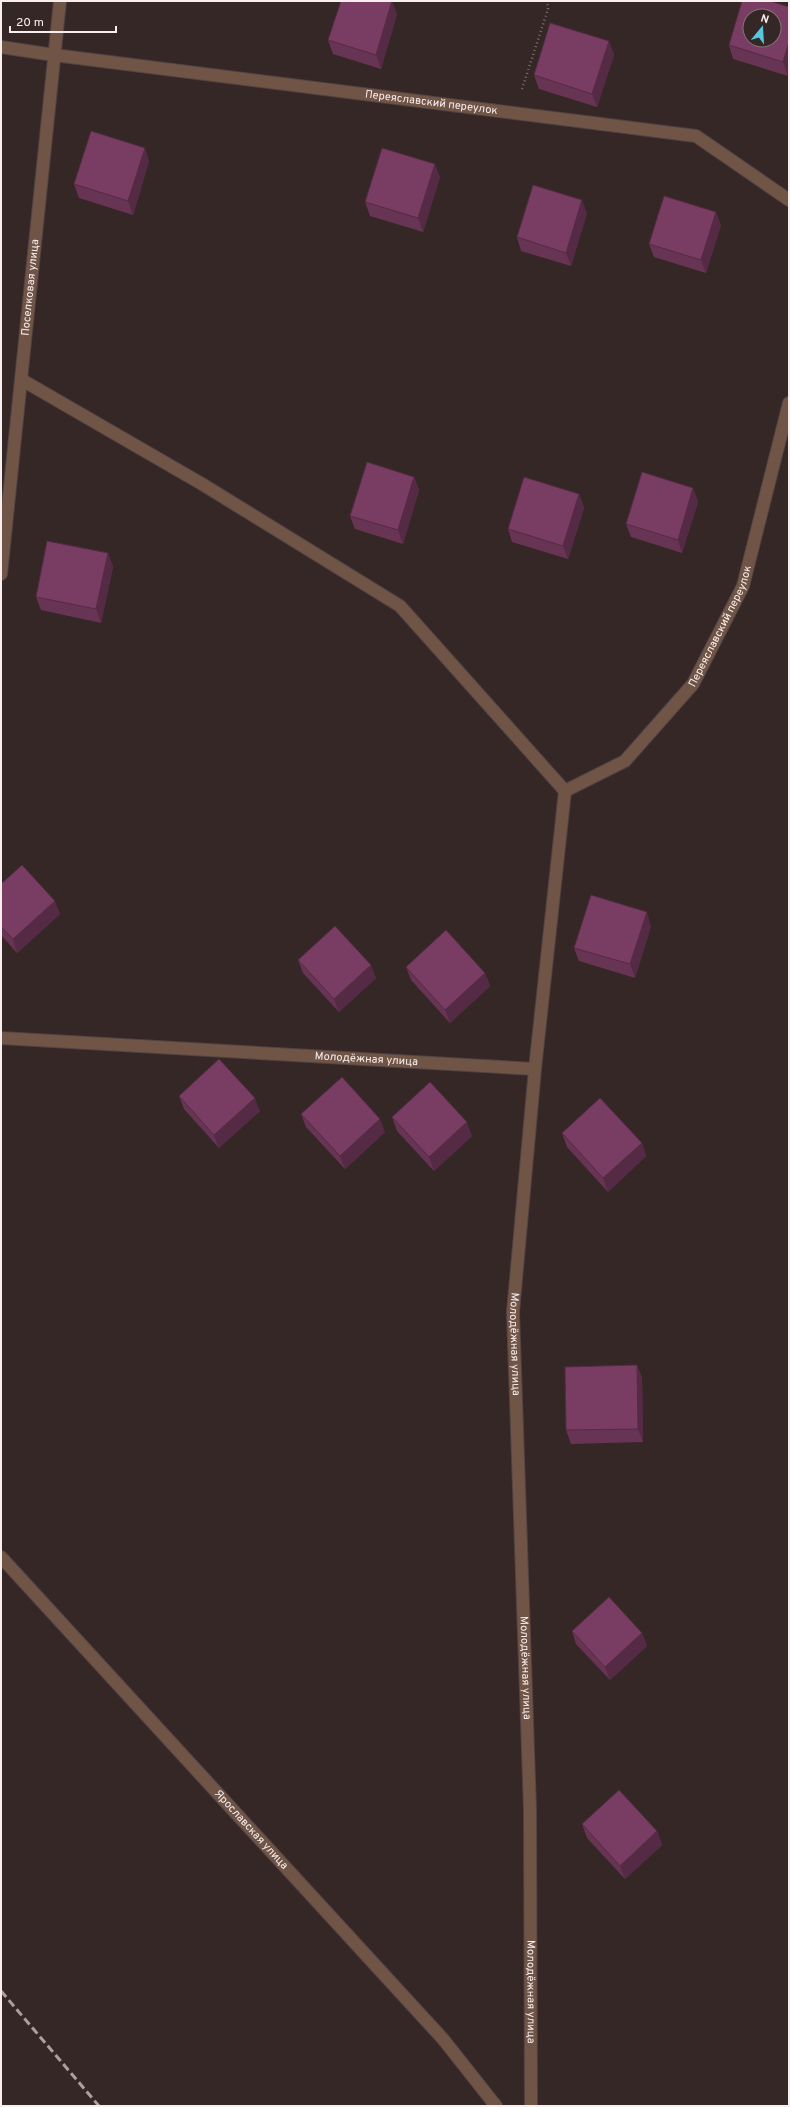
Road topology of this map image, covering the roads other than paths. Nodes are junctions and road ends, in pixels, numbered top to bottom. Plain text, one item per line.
1 (60, 1) edge
2 (1, 47) edge
3 (54, 55) junction
4 (789, 200) edge
5 (22, 380) junction
6 (789, 403) edge
7 (1, 574) edge
8 (565, 791) junction
9 (1, 1038) edge
10 (535, 1069) junction
11 (1, 1557) edge
12 (496, 2106) edge
13 (531, 2106) edge

1 - 3 street, Поселковая улица
2 - 3 street, Переяславский переулок
3 - 4 street, Переяславский переулок
3 - 5 street, Поселковая улица
5 - 7 street, Поселковая улица
5 - 8 street
6 - 8 street, Переяславский переулок
8 - 10 street
9 - 10 street, Молодёжная улица
10 - 13 street, Молодёжная улица
11 - 12 street, Ярославская улица

